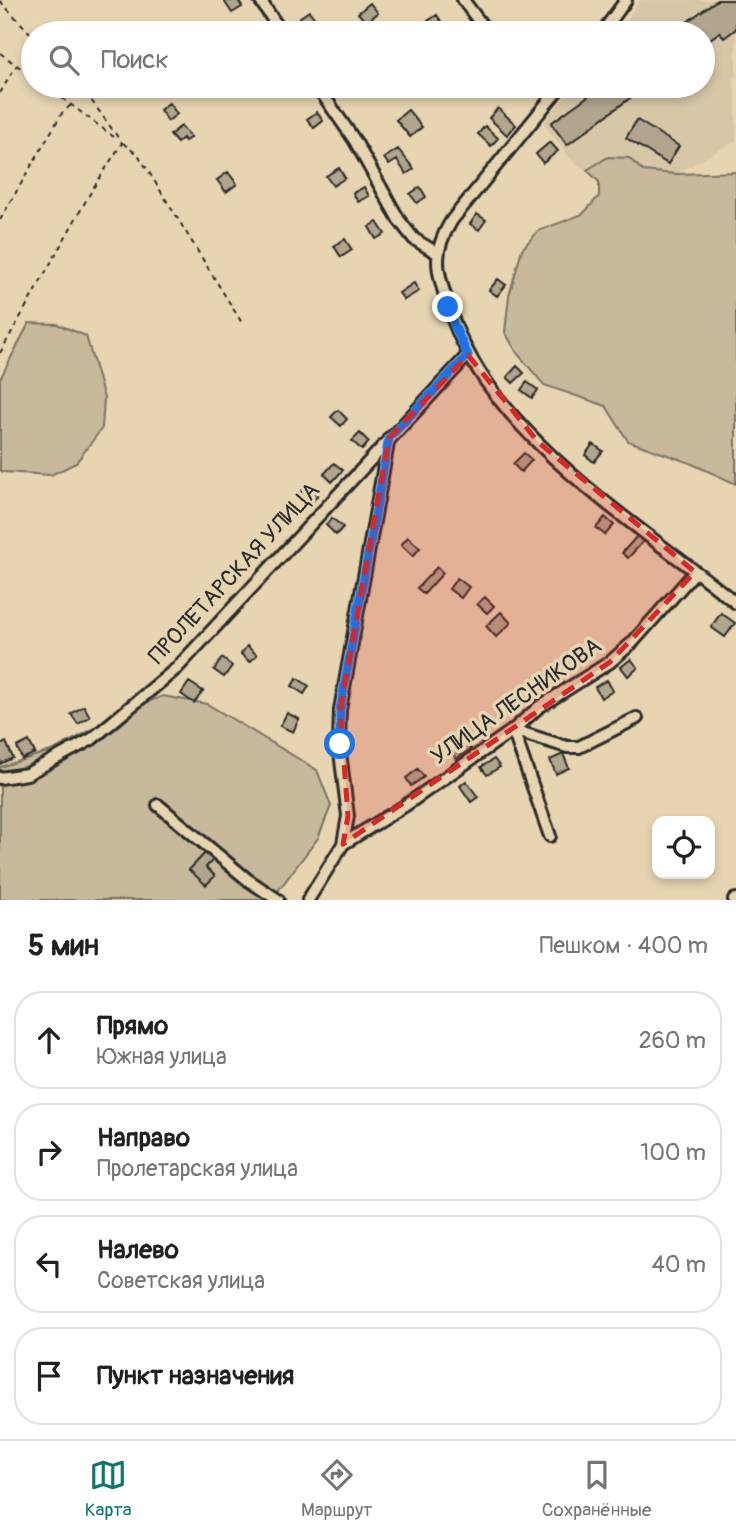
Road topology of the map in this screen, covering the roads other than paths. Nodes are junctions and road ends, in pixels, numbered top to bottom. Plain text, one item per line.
1 (260, 0) edge
2 (463, 0) edge
3 (626, 0) edge
4 (274, 21) edge
5 (479, 21) edge
6 (611, 21) edge
7 (325, 98) edge
8 (551, 98) edge
9 (437, 253) junction
10 (468, 355) junction
11 (389, 438) junction
12 (695, 572) junction
13 (736, 603) edge
14 (637, 718) dead end
15 (513, 730) junction
16 (0, 778) edge
17 (158, 805) dead end
18 (550, 836) dead end
19 (343, 844) junction
20 (278, 900) edge
21 (307, 900) edge

1 - 4 street
2 - 5 street
3 - 6 street
7 - 9 street
8 - 9 street
9 - 10 street
10 - 11 street, ПРОЛЕТАРСКАЯ УЛИЦА
10 - 12 street
11 - 16 street, ПРОЛЕТАРСКАЯ УЛИЦА
11 - 19 street
12 - 13 street
12 - 15 street, УЛИЦА ЛЕСНИКОВА
14 - 15 street
15 - 18 street
15 - 19 street, УЛИЦА ЛЕСНИКОВА
17 - 20 street
19 - 21 street

